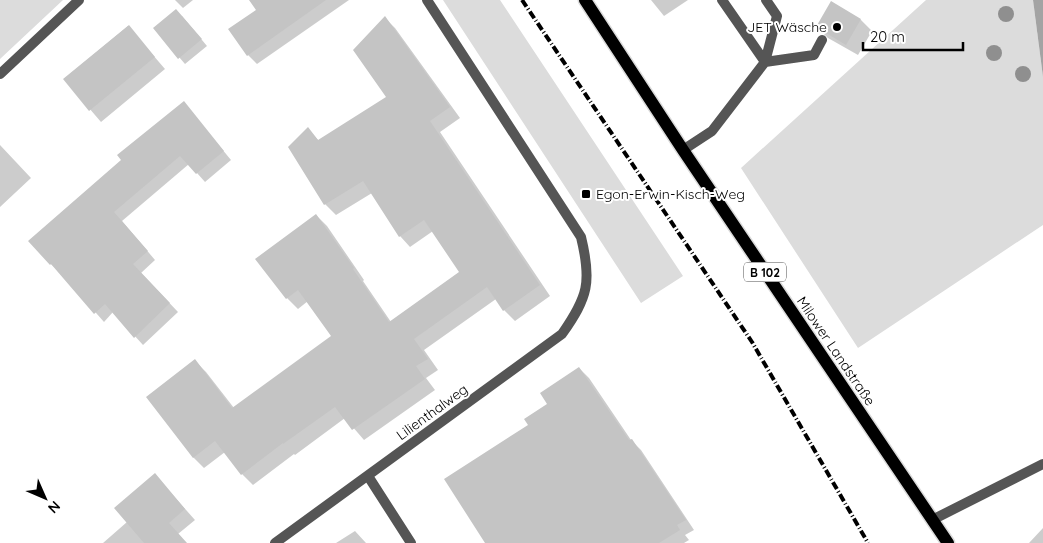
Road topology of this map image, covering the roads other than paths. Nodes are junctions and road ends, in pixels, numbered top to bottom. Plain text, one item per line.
1 (79, 0) edge
2 (427, 0) edge
3 (585, 0) edge
4 (722, 0) edge
5 (766, 0) edge
6 (822, 40) dead end
7 (765, 62) junction
8 (0, 74) edge
9 (683, 150) junction
10 (1043, 464) edge
11 (368, 476) junction
12 (932, 520) junction
13 (275, 543) edge
14 (411, 543) edge
15 (948, 543) edge

1 - 8 street
2 - 11 street, Lilienthalweg
3 - 9 main road, Milower Landstraße / B 102
4 - 7 street
5 - 7 street
6 - 7 street
7 - 9 street
9 - 12 main road, Milower Landstraße / B 102
10 - 12 street
11 - 13 street, Lilienthalweg
11 - 14 street
12 - 15 main road, Milower Landstraße / B 102

